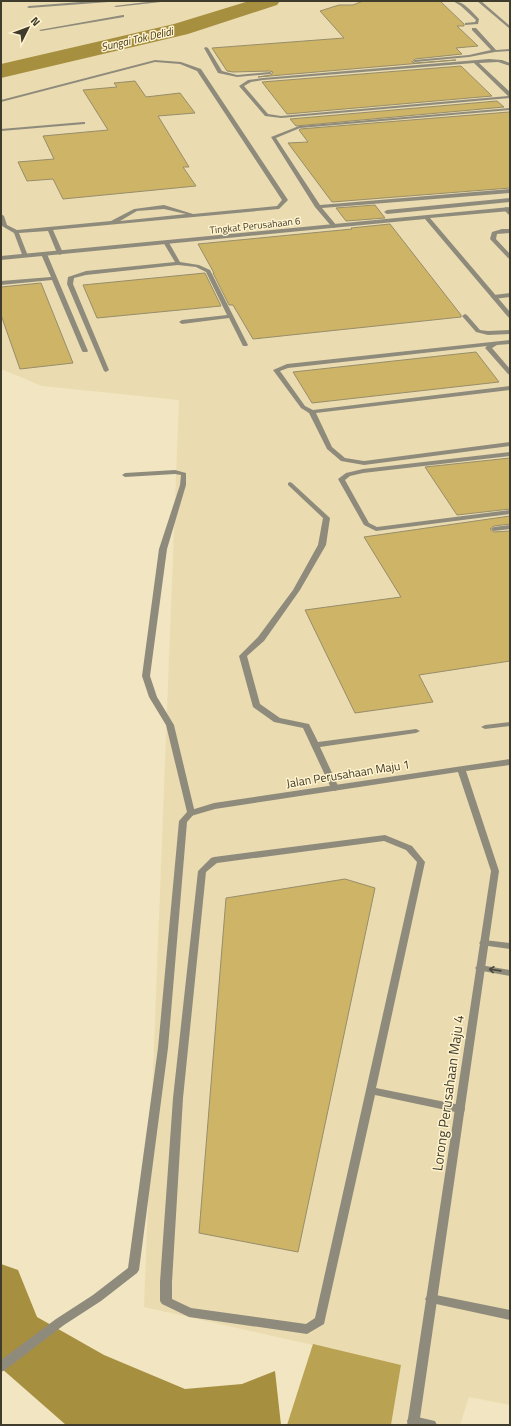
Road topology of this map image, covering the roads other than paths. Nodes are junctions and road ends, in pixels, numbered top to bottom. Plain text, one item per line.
1 (110, 1) edge
2 (113, 1) edge
3 (168, 1) edge
4 (455, 1) edge
5 (480, 1) edge
6 (116, 6) junction
7 (29, 7) dead end
8 (123, 16) junction
9 (127, 22) dead end
10 (466, 24) dead end
11 (510, 28) edge
12 (474, 29) dead end
13 (41, 30) dead end
14 (206, 48) dead end
15 (510, 50) edge
16 (495, 51) junction
17 (407, 62) dead end
18 (475, 62) junction
19 (510, 66) edge
20 (337, 67) dead end
21 (510, 96) edge
22 (1, 101) edge
23 (510, 109) edge
24 (83, 123) dead end
25 (1, 130) edge
26 (510, 191) edge
27 (510, 200) edge
28 (318, 207) junction
29 (508, 209) edge
30 (387, 212) dead end
31 (510, 214) edge
32 (194, 215) junction
33 (1, 216) edge
34 (426, 217) junction
35 (110, 223) junction
36 (334, 226) junction
37 (50, 229) junction
38 (510, 231) edge
39 (16, 232) junction
40 (166, 242) junction
41 (60, 253) junction
42 (44, 254) junction
43 (25, 256) junction
44 (510, 257) edge
45 (1, 258) edge
46 (178, 263) junction
47 (55, 278) junction
48 (1, 283) edge
49 (510, 295) edge
50 (494, 297) junction
51 (230, 316) junction
52 (466, 316) dead end
53 (510, 316) edge
54 (182, 322) dead end
55 (510, 332) edge
56 (510, 342) edge
57 (497, 344) junction
58 (245, 345) dead end
59 (85, 351) dead end
60 (106, 370) dead end
61 (510, 373) edge
62 (510, 388) edge
63 (312, 412) junction
64 (510, 444) edge
65 (510, 454) edge
66 (125, 475) dead end
67 (290, 484) dead end
68 (510, 512) edge
69 (510, 527) edge
70 (494, 529) dead end
71 (510, 724) edge
72 (485, 727) dead end
73 (416, 731) dead end
74 (314, 745) junction
75 (510, 762) edge
76 (461, 769) junction
77 (335, 788) junction
78 (190, 813) junction
79 (484, 943) junction
80 (510, 946) edge
81 (480, 968) junction
82 (510, 972) edge
83 (371, 1091) junction
84 (460, 1110) junction
85 (431, 1299) junction
86 (510, 1315) edge
87 (1, 1367) edge
88 (413, 1423) edge
89 (431, 1425) edge

1 - 7 street
2 - 6 street
3 - 6 street
4 - 10 street
5 - 11 street
6 - 8 street
8 - 9 street
8 - 13 street
12 - 16 street
14 - 20 street
15 - 16 street
16 - 17 street
18 - 19 street
18 - 21 street
18 - 21 street
22 - 32 street
23 - 28 street
24 - 25 street
26 - 28 street
27 - 30 street
28 - 36 street
29 - 31 street
29 - 34 street, Tingkat Perusahaan 6
32 - 35 street
32 - 35 street
33 - 39 street
34 - 36 street, Tingkat Perusahaan 6
34 - 50 street
35 - 37 street
36 - 40 street, Tingkat Perusahaan 6
37 - 39 street
37 - 41 street
38 - 44 street
39 - 43 street
40 - 41 street, Tingkat Perusahaan 6
40 - 46 street
41 - 42 street, Tingkat Perusahaan 6
42 - 43 street, Tingkat Perusahaan 6
42 - 47 street
43 - 45 street, Tingkat Perusahaan 6
46 - 51 street
46 - 60 street
47 - 48 street
47 - 59 street
49 - 50 street
50 - 53 street
51 - 54 street
51 - 58 street
52 - 55 street
56 - 57 street
57 - 61 street
57 - 63 street
62 - 63 street
63 - 64 street
65 - 68 street
66 - 78 street
67 - 74 street
69 - 70 street
71 - 72 street
73 - 74 street
74 - 77 street
75 - 76 street, Jalan Perusahaan Maju 1
76 - 77 street, Jalan Perusahaan Maju 1
76 - 79 street, Lorong Perusahaan Maju 4
77 - 78 street, Jalan Perusahaan Maju 1
78 - 87 street
79 - 80 street
79 - 81 street, Lorong Perusahaan Maju 4
82 -> 81 street
81 - 84 street, Lorong Perusahaan Maju 4
83 - 83 street
83 - 84 street
84 - 85 street, Lorong Perusahaan Maju 4
85 - 86 street
85 - 88 street, Lorong Perusahaan Maju 4
88 - 89 street

